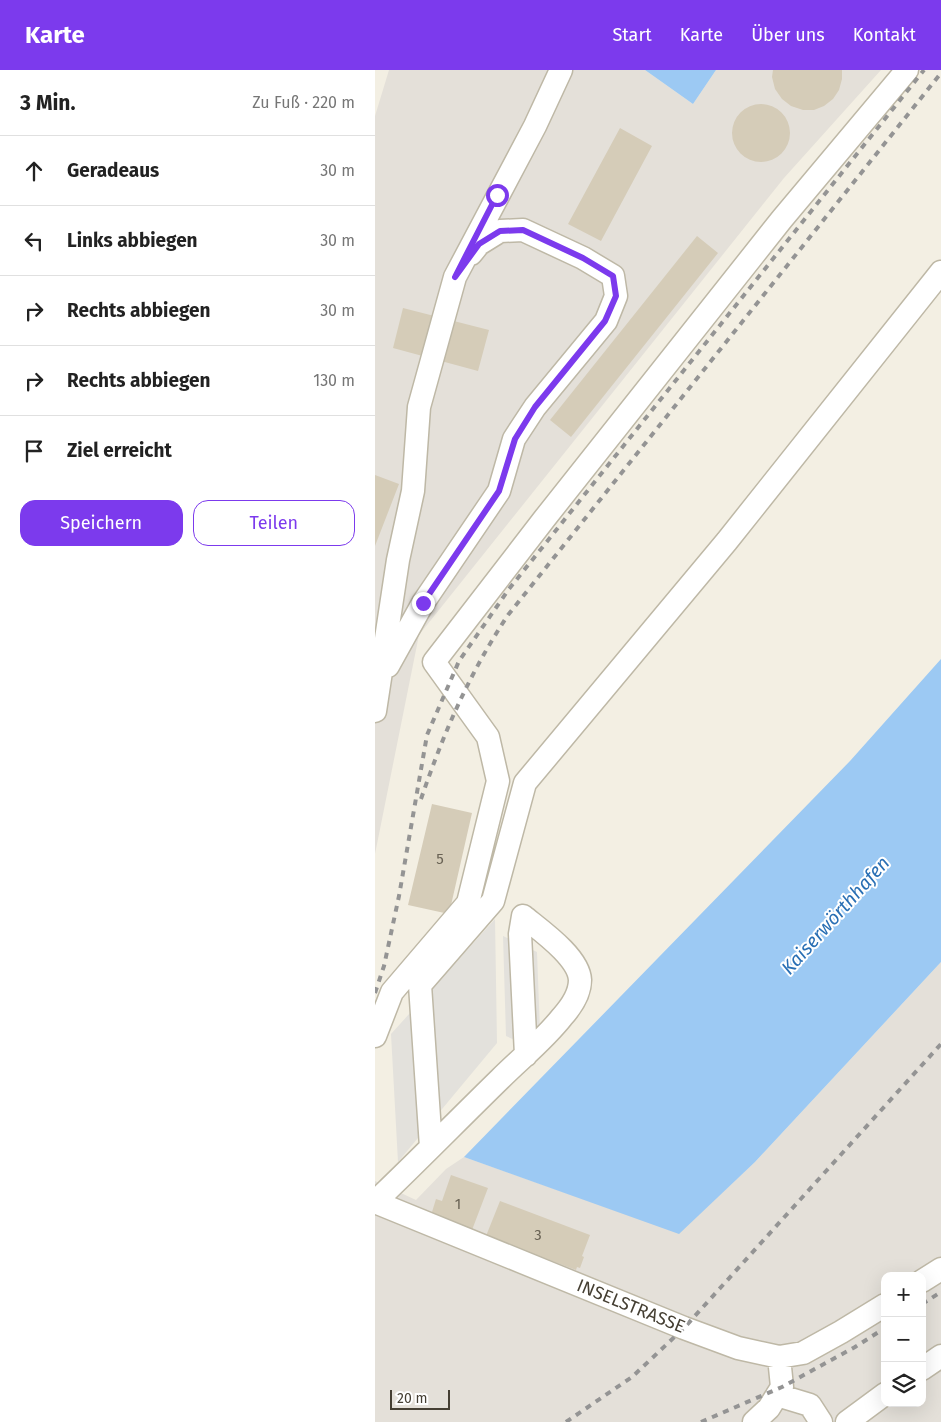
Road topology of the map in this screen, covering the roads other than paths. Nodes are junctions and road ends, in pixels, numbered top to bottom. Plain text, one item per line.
1 (561, 70) edge
2 (907, 70) edge
3 (941, 272) edge
4 (455, 277) junction
5 (380, 680) junction
6 (375, 711) edge
7 (375, 1036) edge
8 (526, 1055) junction
9 (431, 1147) junction
10 (375, 1202) edge
11 (941, 1269) edge
12 (926, 1278) edge
13 (881, 1307) edge
14 (941, 1356) edge
15 (779, 1357) junction
16 (926, 1366) edge
17 (777, 1395) junction
18 (881, 1397) edge
19 (754, 1422) edge
20 (821, 1422) edge
21 (847, 1422) edge

1 - 4 street
2 - 7 street
3 - 9 street
4 - 5 street
4 - 5 street
5 - 6 street
8 - 8 street
8 - 9 street
9 - 10 street
10 - 15 street, INSELSTRASSE
11 - 12 street
13 - 15 street, INSELSTRASSE
14 - 16 street
15 - 17 street
17 - 19 street
17 - 20 street
18 - 21 street

